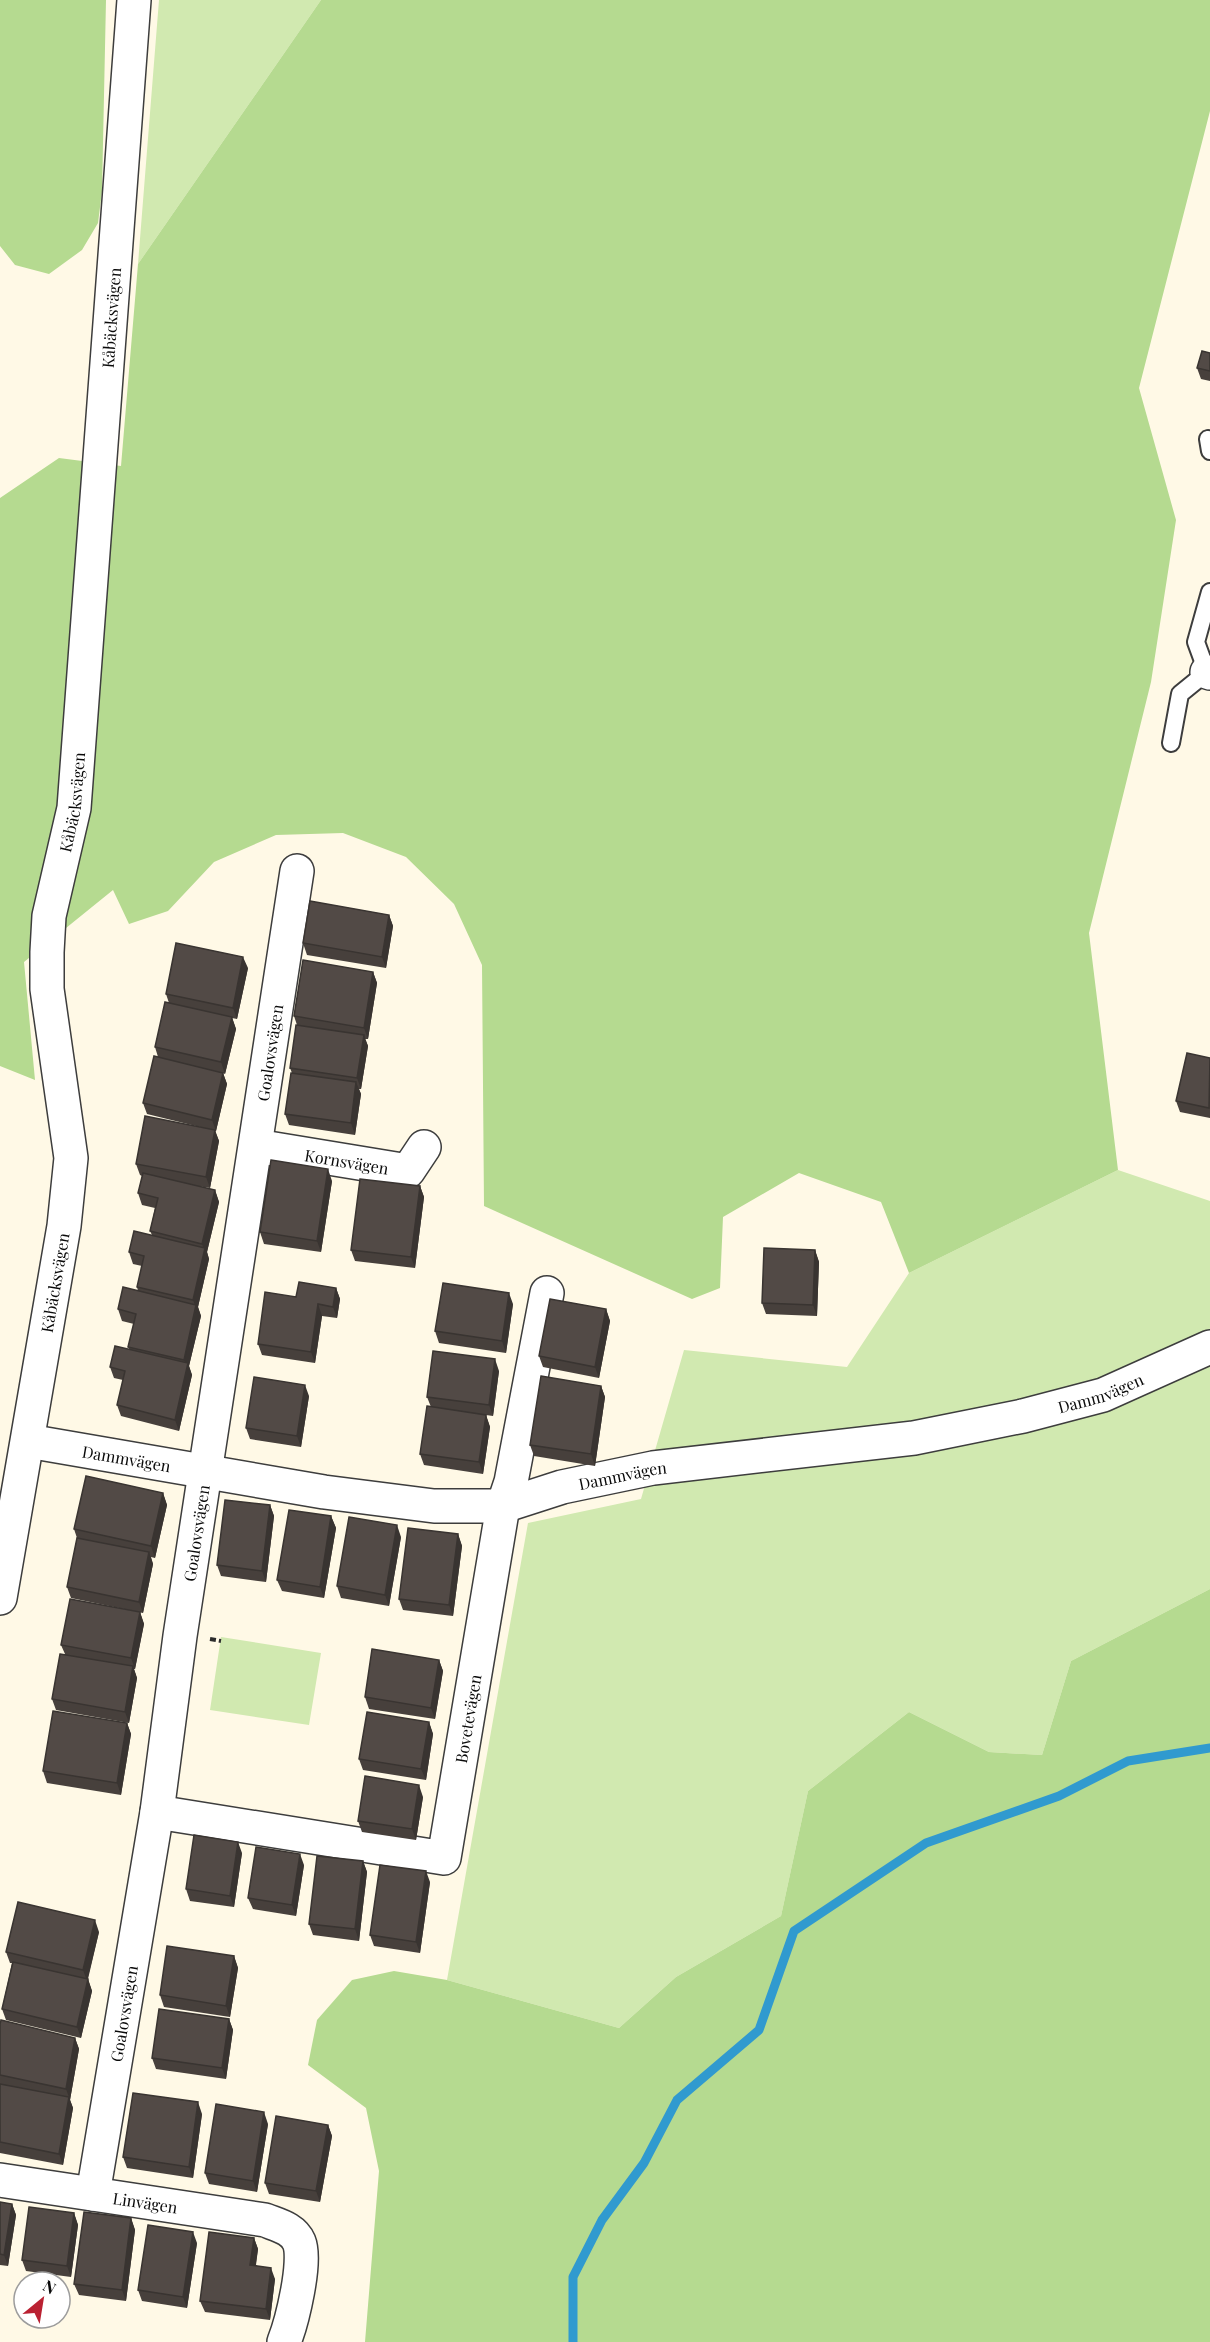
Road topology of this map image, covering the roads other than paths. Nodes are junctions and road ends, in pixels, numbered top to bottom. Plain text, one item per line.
1 (134, 0) edge
2 (1210, 592) edge
3 (1208, 673) edge
4 (1171, 743) dead end
5 (297, 871) dead end
6 (256, 1146) junction
7 (424, 1147) dead end
8 (547, 1293) dead end
9 (1210, 1347) edge
10 (28, 1441) junction
11 (206, 1473) junction
12 (503, 1506) junction
13 (0, 1598) edge
14 (157, 1812) junction
15 (0, 2180) edge
16 (93, 2194) junction
17 (284, 2342) edge

1 - 10 street, Kåbäcksvägen
2 - 3 lane
3 - 4 lane
5 - 6 street, Goalovsvägen
6 - 7 street, Kornsvägen
6 - 11 street, Goalovsvägen
8 - 12 street, Bovetevägen
9 - 12 street, Dammvägen
10 - 11 street, Dammvägen
10 - 13 street, Kåbäcksvägen
11 - 12 street, Dammvägen
11 - 14 street, Goalovsvägen
12 - 14 street, Bovetevägen
14 - 16 street, Goalovsvägen
15 - 16 street, Linvägen
16 - 17 street, Linvägen

